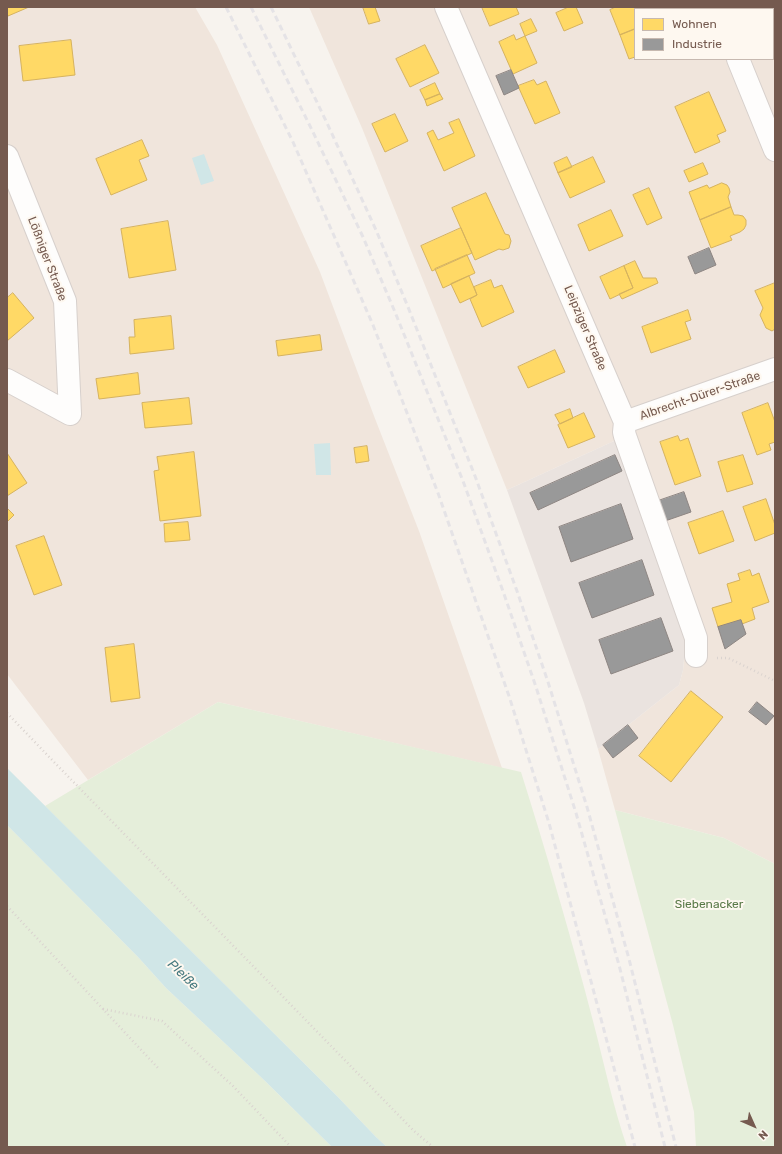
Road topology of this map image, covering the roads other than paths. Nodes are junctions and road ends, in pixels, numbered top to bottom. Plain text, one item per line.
1 (446, 7) edge
2 (738, 60) edge
3 (775, 150) edge
4 (7, 156) edge
5 (775, 370) edge
6 (7, 380) edge
7 (625, 422) junction
8 (696, 656) road end

1 - 7 street, Leipziger Straße
2 - 3 street
4 - 6 street, Lößniger Straße
5 - 7 street, Albrecht-Dürer-Straße
7 - 8 street, Leipziger Straße

